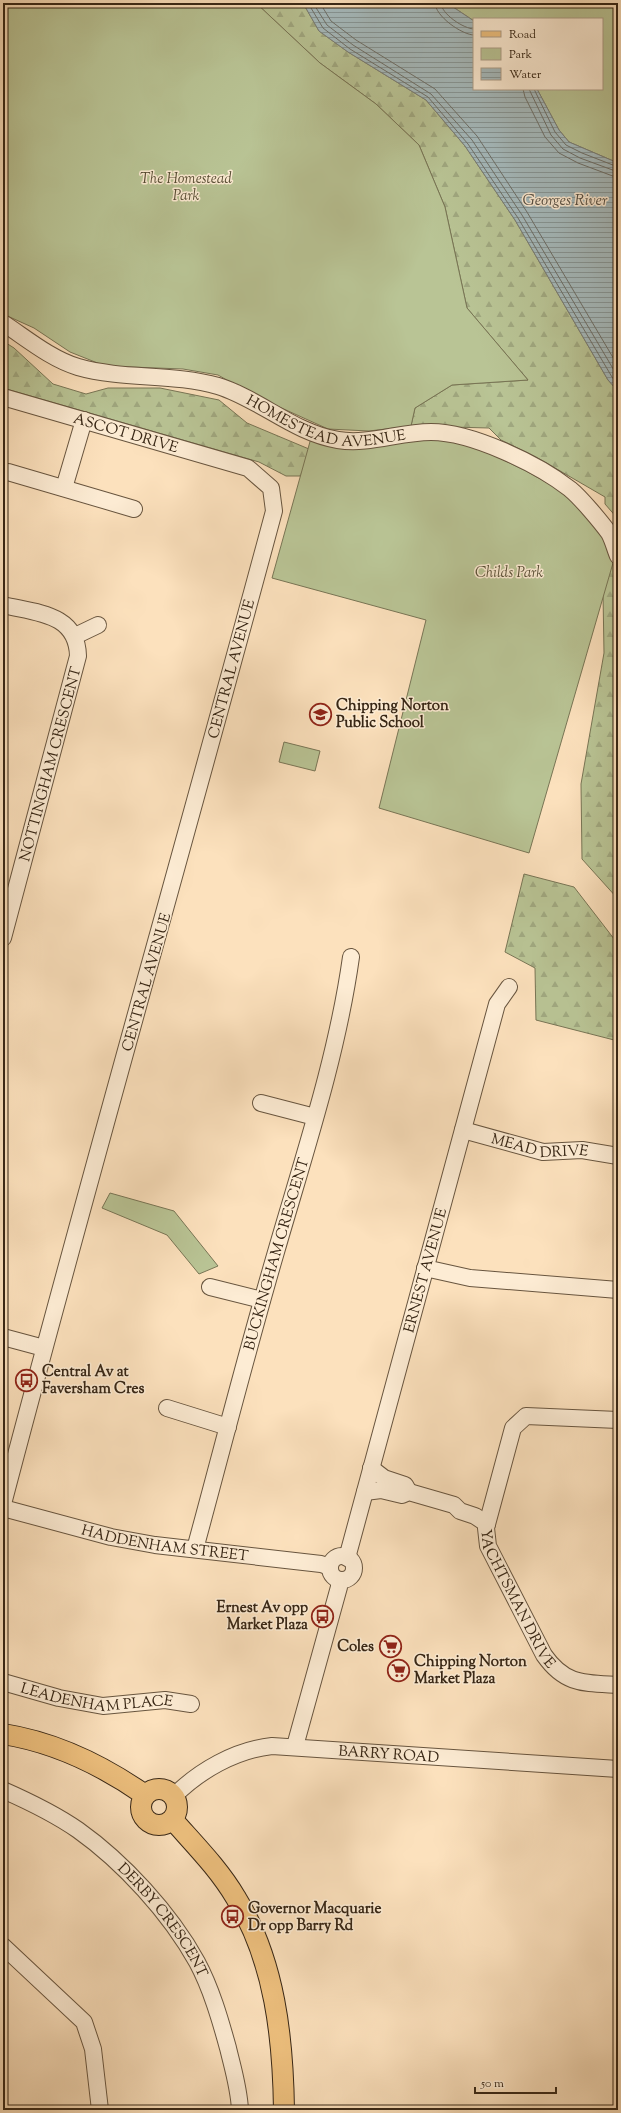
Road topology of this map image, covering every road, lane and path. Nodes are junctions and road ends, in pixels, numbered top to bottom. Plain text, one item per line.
1 (3, 323) edge
2 (3, 397) edge
3 (84, 420) junction
4 (248, 468) joint
5 (8, 472) dead end
6 (64, 488) junction
7 (134, 509) dead end
8 (618, 556) edge
9 (3, 605) edge
10 (98, 624) dead end
11 (74, 636) junction
12 (3, 938) edge
13 (351, 957) dead end
14 (509, 987) dead end
15 (261, 1102) dead end
16 (315, 1117) junction
17 (463, 1130) junction
18 (618, 1156) edge
19 (425, 1268) junction
20 (210, 1287) dead end
21 (618, 1290) edge
22 (262, 1300) junction
23 (3, 1337) edge
24 (44, 1348) junction
25 (167, 1408) dead end
26 (618, 1420) edge
27 (228, 1427) junction
28 (371, 1468) junction
29 (365, 1492) junction
30 (409, 1492) junction
31 (3, 1504) edge
32 (454, 1505) junction
33 (492, 1505) junction
34 (3, 1508) edge
35 (487, 1524) junction
36 (195, 1549) junction
37 (347, 1558) junction
38 (330, 1567) junction
39 (339, 1580) junction
40 (3, 1682) edge
41 (618, 1685) edge
42 (191, 1704) dead end
43 (3, 1734) edge
44 (295, 1746) junction
45 (618, 1770) edge
46 (3, 1790) edge
47 (145, 1795) junction
48 (174, 1796) junction
49 (173, 1820) junction
50 (4, 1948) edge
51 (100, 2110) edge
52 (240, 2110) edge
53 (284, 2110) edge

1 - 8 street, HOMESTEAD AVENUE
2 - 3 street, ASCOT DRIVE
3 - 4 street, ASCOT DRIVE
3 - 6 street
4 - 24 street, CENTRAL AVENUE
5 - 6 street
6 - 7 street
9 - 11 street
10 - 11 street
11 - 12 street, NOTTINGHAM CRESCENT
13 - 16 street, BUCKINGHAM CRESCENT
14 - 17 street, ERNEST AVENUE
15 - 16 street
16 - 22 street, BUCKINGHAM CRESCENT
17 - 18 street, MEAD DRIVE
17 - 19 street, ERNEST AVENUE
19 - 21 street
19 - 28 street, ERNEST AVENUE
20 - 22 street
22 - 27 street, BUCKINGHAM CRESCENT
23 - 24 street
24 - 31 street, CENTRAL AVENUE
25 - 27 street
26 - 33 street, YACHTSMAN DRIVE
27 - 36 street, BUCKINGHAM CRESCENT
28 - 29 street, ERNEST AVENUE
28 - 30 street
29 - 30 street
29 - 37 street, ERNEST AVENUE
30 - 32 street
32 - 33 street
32 - 35 street
33 - 35 street, YACHTSMAN DRIVE
34 - 36 street, HADDENHAM STREET
35 - 41 street, YACHTSMAN DRIVE
36 - 38 street, HADDENHAM STREET
37 - 38 street
37 - 39 street
38 - 39 street
39 - 44 street
40 - 42 street, LEADENHAM PLACE
43 - 47 main road
44 - 45 street, BARRY ROAD
44 - 48 street, BARRY ROAD
46 - 52 street, DERBY CRESCENT
47 - 48 main road
47 - 49 main road
48 - 49 main road
49 - 53 main road
50 - 51 street

